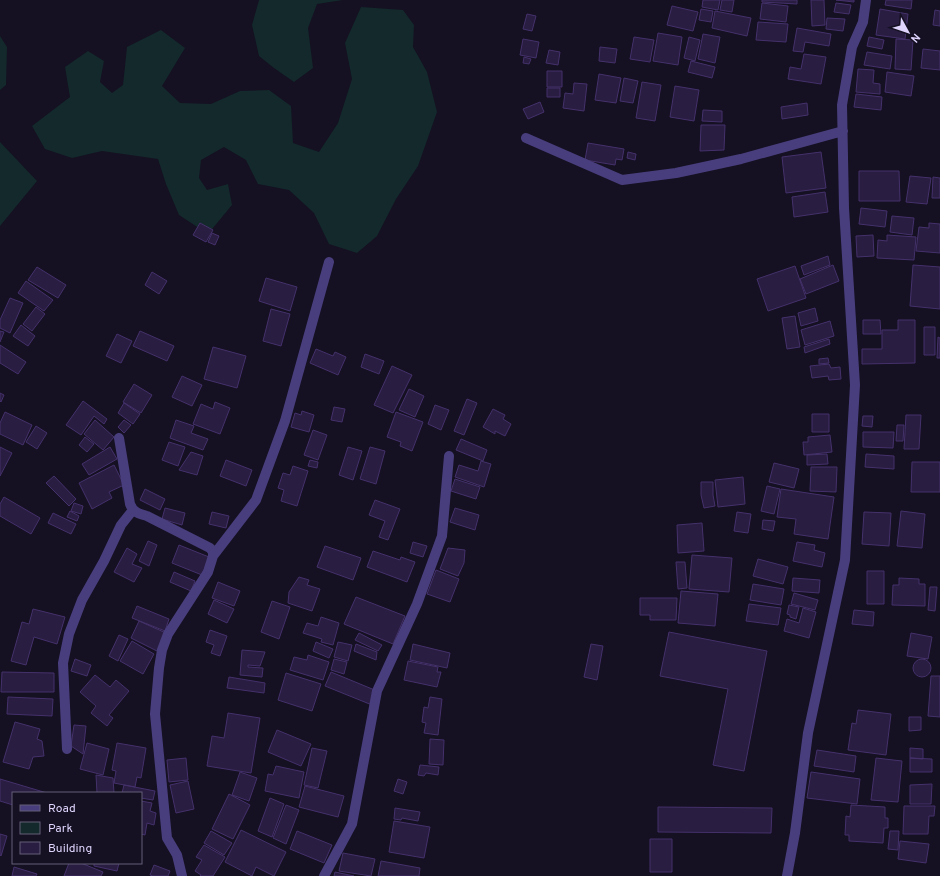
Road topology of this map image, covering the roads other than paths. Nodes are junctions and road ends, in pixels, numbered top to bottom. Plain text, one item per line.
1 (866, 0) edge
2 (843, 131) junction
3 (526, 138) dead end
4 (329, 262) dead end
5 (119, 438) dead end
6 (448, 456) dead end
7 (133, 510) junction
8 (213, 556) junction
9 (67, 749) dead end
10 (182, 876) edge
11 (324, 876) edge
12 (787, 876) edge

1 - 2 street
2 - 3 street
2 - 12 street
4 - 8 street
5 - 7 street
6 - 11 street
7 - 8 street
7 - 9 street
8 - 10 street

